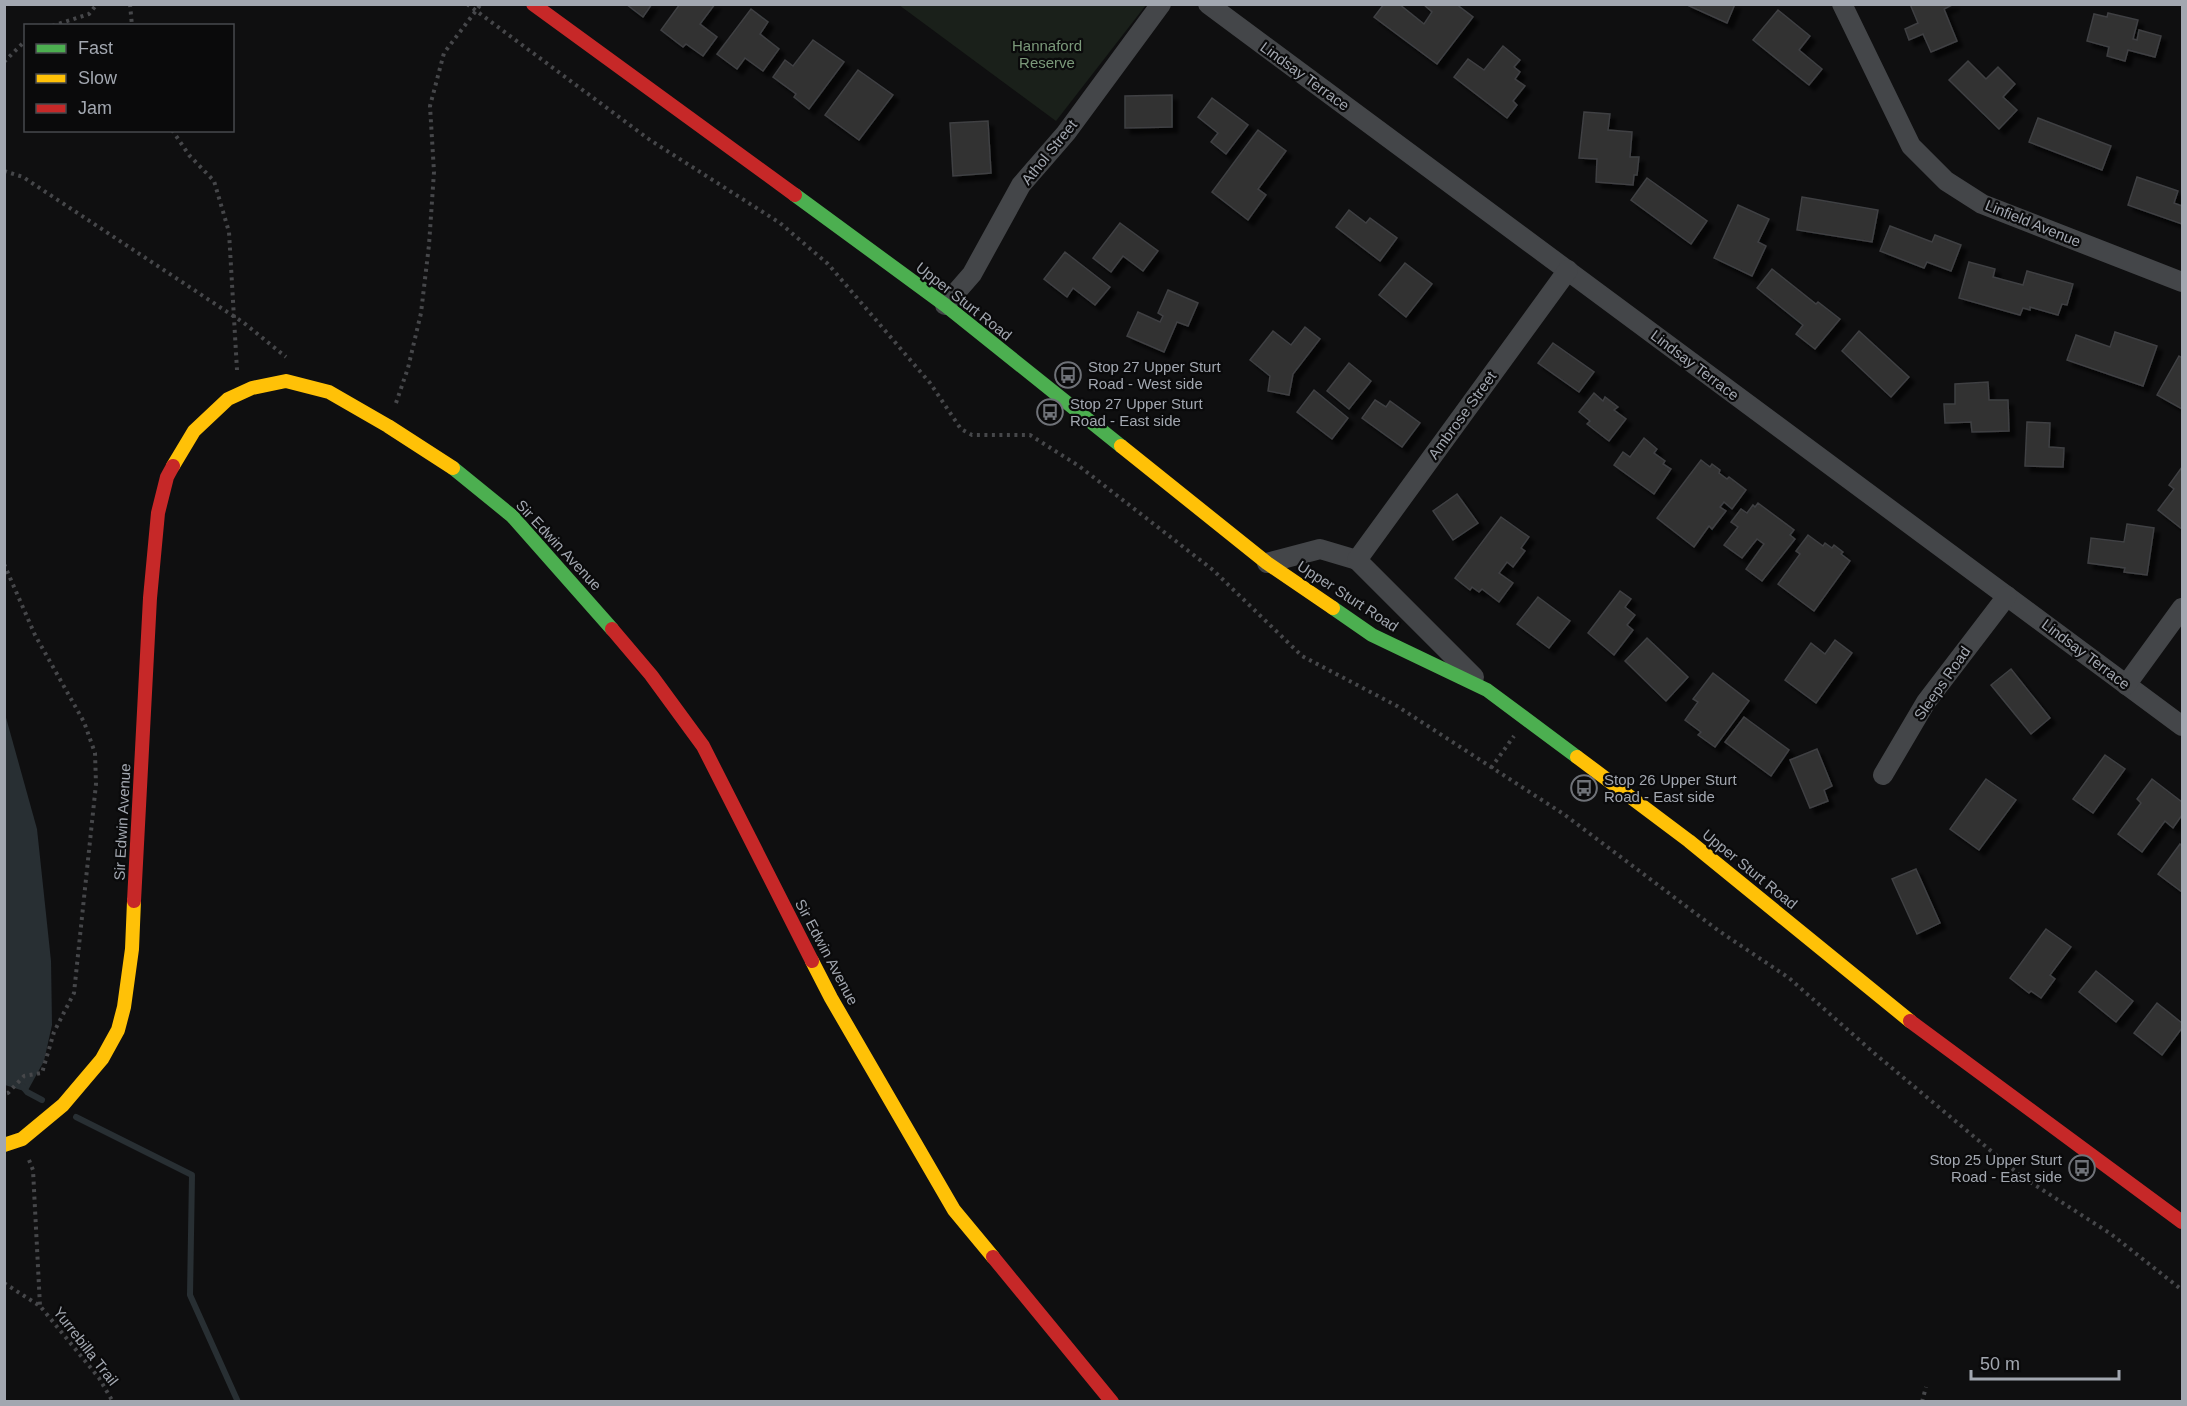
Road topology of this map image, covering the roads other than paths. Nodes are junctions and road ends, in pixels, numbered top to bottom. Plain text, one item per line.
1 (533, 4) edge
2 (1161, 4) edge
3 (1208, 4) edge
4 (1842, 4) edge
5 (1568, 270) junction
6 (2182, 282) edge
7 (945, 305) junction
8 (1357, 560) junction
9 (1267, 563) junction
10 (2007, 596) junction
11 (2182, 608) edge
12 (2126, 684) junction
13 (1486, 690) junction
14 (2182, 726) edge
15 (1883, 775) dead end
16 (4, 1145) edge
17 (2182, 1222) edge
18 (1112, 1401) edge

1 - 7 street, Upper Sturt Road
2 - 7 street, Athol Street
3 - 5 street, Lindsay Terrace
4 - 6 street, Linfield Avenue
5 - 8 street, Ambrose Street
5 - 10 street, Lindsay Terrace
7 - 9 street, Upper Sturt Road
8 - 9 street
8 - 13 street
9 - 13 street, Upper Sturt Road
10 - 12 street, Lindsay Terrace
10 - 15 street, Sleeps Road
11 - 12 street
12 - 14 street, Lindsay Terrace
13 - 17 street, Upper Sturt Road
16 - 18 street, Sir Edwin Avenue

